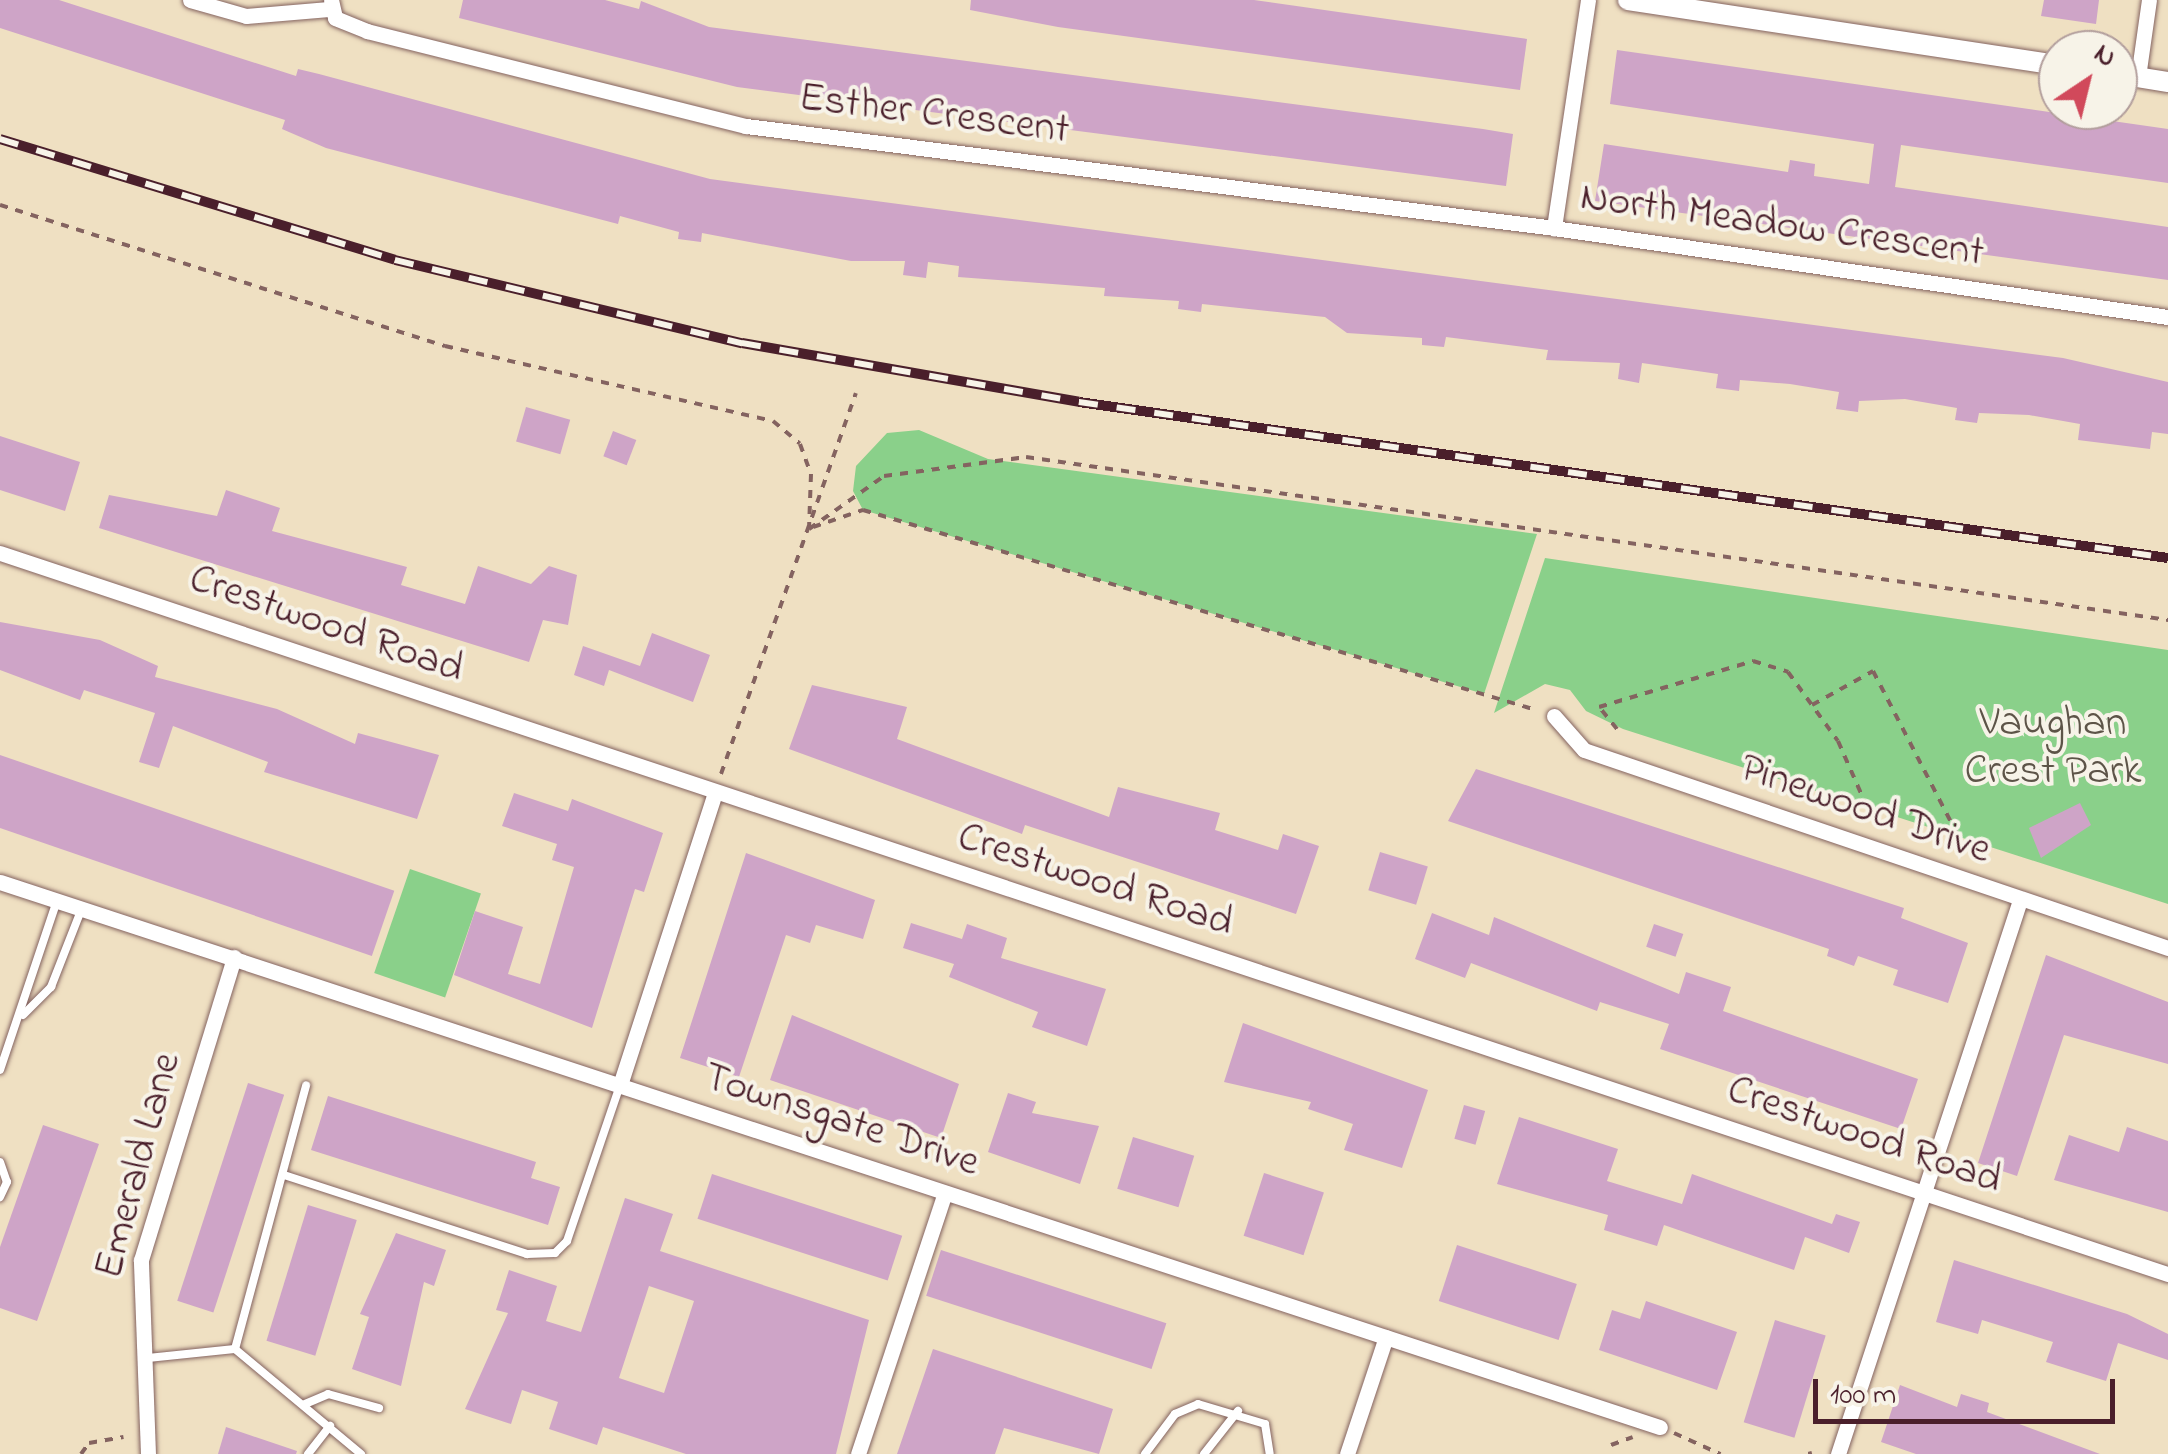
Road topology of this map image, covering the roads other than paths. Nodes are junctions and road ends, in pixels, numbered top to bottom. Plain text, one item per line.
1 (190, 0) edge
2 (1588, 0) edge
3 (1628, 0) edge
4 (2149, 0) edge
5 (330, 4) edge
6 (2138, 40) edge
7 (2038, 62) edge
8 (2138, 78) edge
9 (2168, 82) edge
10 (1554, 228) junction
11 (2168, 317) edge
12 (0, 552) edge
13 (1554, 716) road end
14 (714, 792) junction
15 (0, 882) edge
16 (2020, 900) junction
17 (57, 901) junction
18 (82, 908) junction
19 (2168, 948) edge
20 (234, 957) junction
21 (20, 1018) junction
22 (0, 1070) edge
23 (306, 1085) dead end
24 (620, 1085) junction
25 (0, 1162) edge
26 (284, 1175) junction
27 (946, 1193) junction
28 (1924, 1194) junction
29 (0, 1196) edge
30 (2168, 1274) edge
31 (1386, 1336) junction
32 (235, 1349) junction
33 (148, 1358) junction
34 (305, 1404) junction
35 (380, 1408) dead end
36 (1238, 1411) junction
37 (330, 1426) junction
38 (1660, 1427) road end
39 (148, 1454) edge
40 (308, 1454) edge
41 (361, 1454) edge
42 (858, 1454) edge
43 (1146, 1454) edge
44 (1204, 1454) edge
45 (1270, 1454) edge
46 (1347, 1454) edge
47 (1838, 1454) edge

1 - 5 street
2 - 10 street, North Meadow Crescent
3 - 7 street
4 - 6 street
5 - 10 street, Esther Crescent
8 - 9 street
10 - 11 street, North Meadow Crescent
12 - 14 street, Crestwood Road
13 - 16 street, Pinewood Drive
14 - 24 street
14 - 28 street, Crestwood Road
15 - 17 street, Townsgate Drive
16 - 19 street, Pinewood Drive
16 - 28 street
17 - 18 street, Townsgate Drive
17 - 21 lane
18 - 20 street, Townsgate Drive
18 - 21 lane
20 - 24 street, Townsgate Drive
20 - 33 street, Emerald Lane
21 - 22 lane
23 - 26 lane
24 - 26 lane
24 - 27 street, Townsgate Drive
25 - 29 lane
26 - 32 lane
27 - 31 street, Townsgate Drive
27 - 42 street
28 - 30 street, Crestwood Road
28 - 47 street
31 - 38 street, Townsgate Drive
31 - 46 street
32 - 33 lane
32 - 34 lane
33 - 39 street, Emerald Lane
34 - 35 lane
34 - 37 lane
36 - 43 lane
36 - 44 lane
36 - 45 lane
37 - 40 lane
37 - 41 lane

